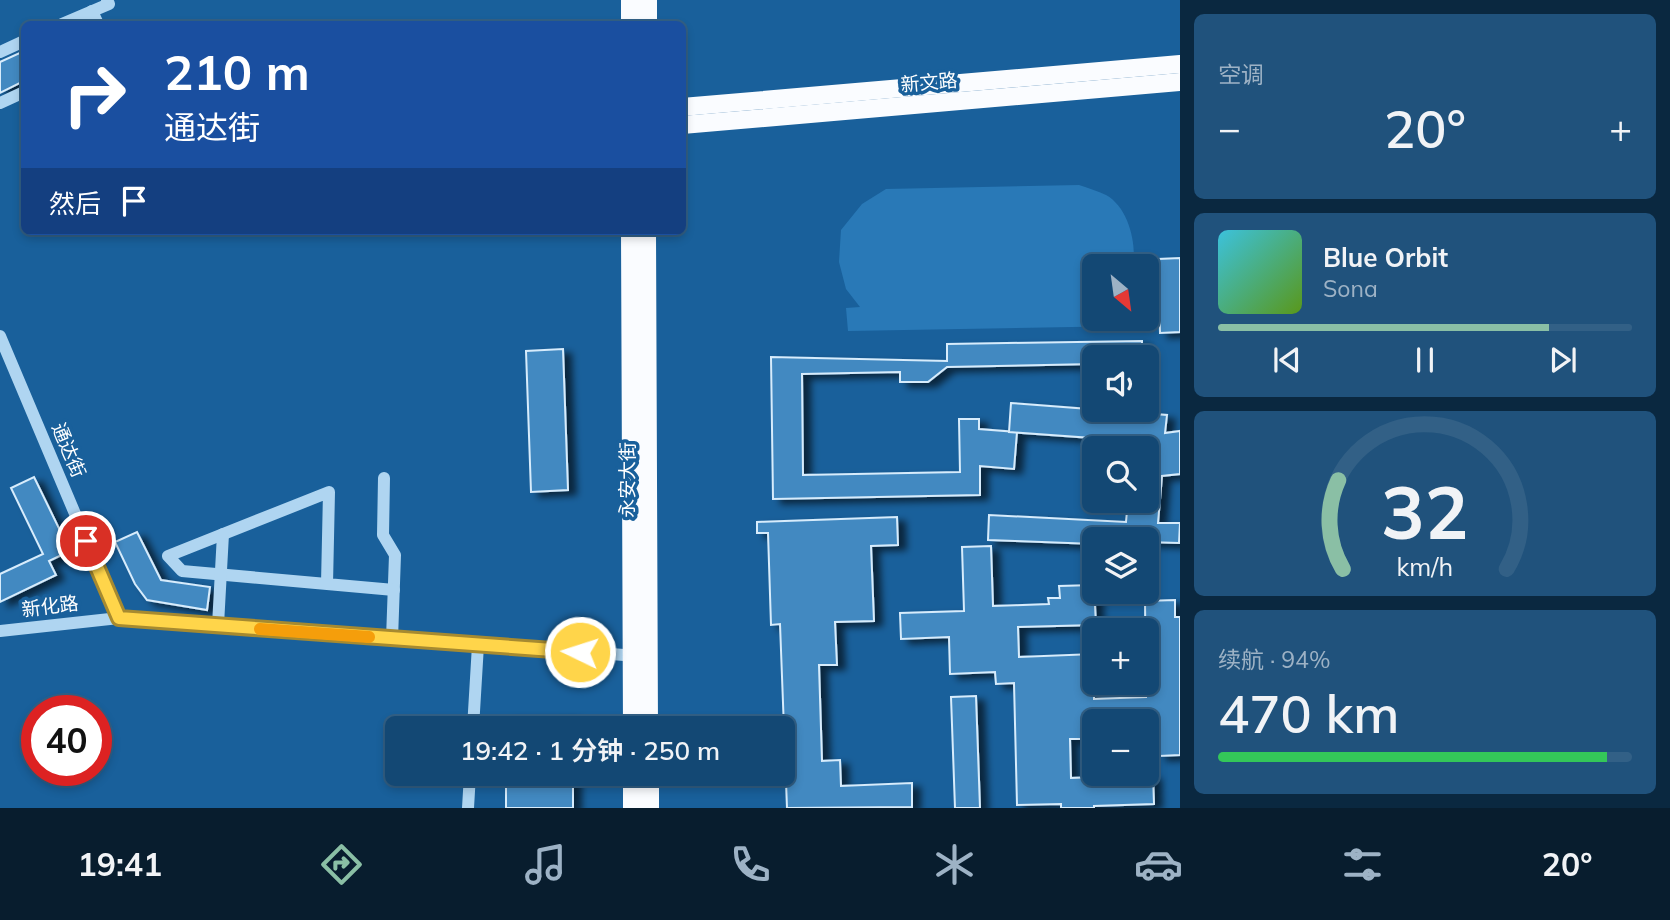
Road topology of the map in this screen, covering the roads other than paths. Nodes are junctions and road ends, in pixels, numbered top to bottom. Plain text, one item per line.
1 (107, 0) edge
2 (630, 0) edge
3 (648, 0) edge
4 (92, 11) junction
5 (69, 21) edge
6 (97, 21) edge
7 (630, 21) edge
8 (648, 21) edge
9 (21, 42) edge
10 (0, 52) edge
11 (1180, 64) edge
12 (1180, 82) edge
13 (21, 93) edge
14 (0, 103) edge
15 (686, 107) edge
16 (686, 124) edge
17 (630, 235) edge
18 (647, 235) edge
19 (0, 336) edge
20 (384, 478) dead end
21 (223, 534) junction
22 (220, 574) junction
23 (327, 584) junction
24 (394, 590) junction
25 (119, 618) junction
26 (218, 625) junction
27 (0, 631) edge
28 (392, 639) junction
29 (478, 645) junction
30 (640, 657) junction
31 (474, 716) edge
32 (633, 716) edge
33 (647, 716) edge
34 (469, 786) edge
35 (632, 786) edge
36 (650, 786) edge
37 (468, 808) edge
38 (632, 808) edge
39 (650, 808) edge

1 - 4 street
2 - 7 main road
3 - 8 main road
4 - 5 street
4 - 6 street
9 - 10 street
11 - 15 main road, 新文路
12 - 16 main road, 新文路
13 - 14 street
17 - 30 main road, 永安大街
18 - 30 main road, 永安大街
19 - 25 street, 通达街
20 - 24 street
21 - 22 street
21 - 22 street
21 - 23 street
22 - 23 street
22 - 26 street
23 - 24 street
24 - 28 street
25 - 26 street, 新化路
25 - 27 street, 新化路
26 - 28 street, 新化路
28 - 29 street, 新化路
29 - 30 street, 新化路
29 - 31 street
30 - 32 main road, 永安大街
30 - 33 main road, 永安大街
34 - 37 street
35 - 38 main road
36 - 39 main road

